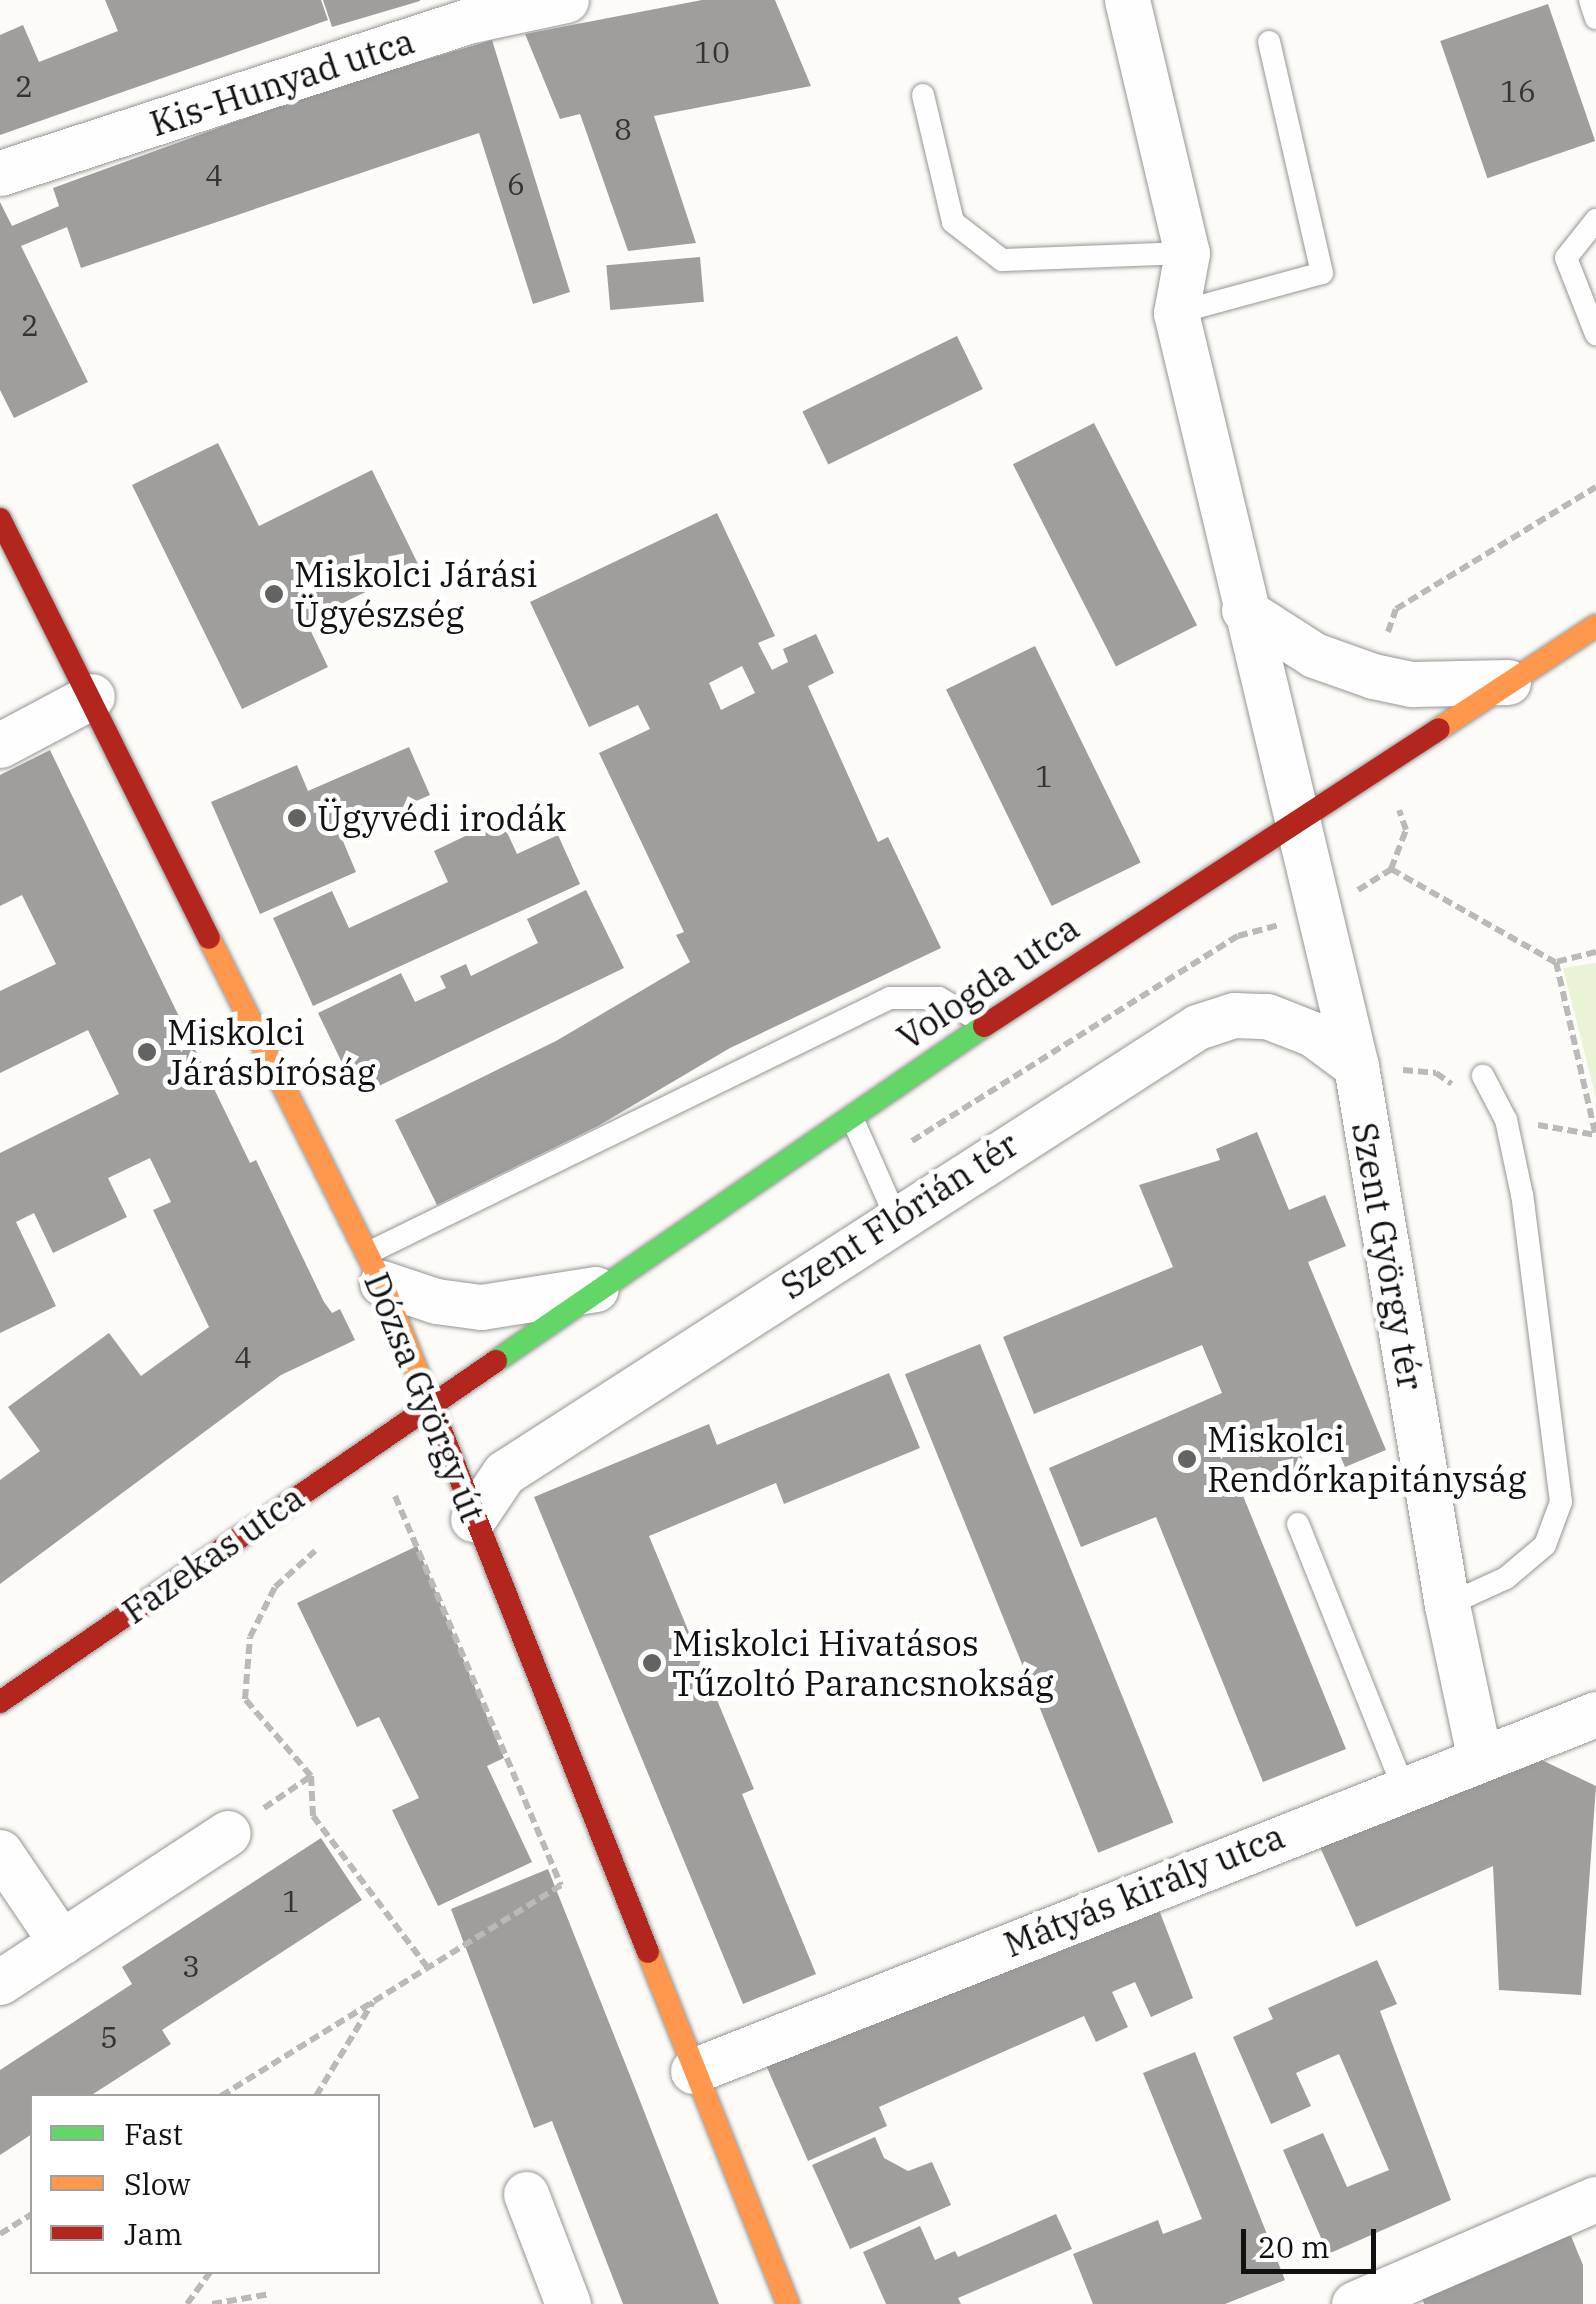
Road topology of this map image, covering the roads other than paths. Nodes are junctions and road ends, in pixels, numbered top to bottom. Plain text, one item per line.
1 (566, 0) edge
2 (1127, 0) edge
3 (1590, 0) edge
4 (1596, 18) edge
5 (1269, 42) dead end
6 (923, 95) dead end
7 (0, 173) edge
8 (1596, 220) edge
9 (1186, 253) junction
10 (1176, 313) junction
11 (1596, 334) edge
12 (0, 519) edge
13 (1244, 610) junction
14 (1596, 626) edge
15 (1508, 682) junction
16 (92, 696) junction
17 (0, 745) edge
18 (1292, 820) junction
19 (987, 1024) junction
20 (1356, 1066) junction
21 (1483, 1076) dead end
22 (851, 1116) junction
23 (896, 1216) junction
24 (375, 1268) junction
25 (596, 1290) junction
26 (425, 1406) junction
27 (473, 1520) junction
28 (1298, 1524) dead end
29 (1447, 1605) junction
30 (0, 1702) edge
31 (1596, 1714) edge
32 (1480, 1755) junction
33 (1403, 1786) junction
34 (228, 1832) road end
35 (0, 1852) edge
36 (61, 1942) junction
37 (0, 1982) edge
38 (693, 2071) junction
39 (526, 2194) dead end
40 (1596, 2199) edge
41 (568, 2304) edge
42 (788, 2304) edge
43 (1354, 2304) edge

1 - 7 street, Kis-Hunyad utca
2 - 9 street
3 - 4 lane
5 - 10 lane
6 - 9 lane
8 - 11 lane
9 - 10 street
10 - 13 street, Szent György tér
12 - 16 street, Dózsa György út
13 - 15 street
13 - 18 street, Szent György tér
14 - 15 street, Vologda utca
15 - 18 street, Vologda utca
16 - 17 street
16 - 24 street, Dózsa György út
18 - 19 street, Vologda utca
18 - 20 street, Szent György tér
19 - 22 street, Vologda utca
19 - 24 lane
20 - 23 street, Szent Flórián tér
20 - 29 street, Szent György tér
21 - 29 lane
22 - 23 lane
22 - 25 street, Vologda utca
23 - 27 street, Szent Flórián tér
24 - 25 street
24 - 26 street, Dózsa György út
25 - 26 street, Vologda utca
26 - 27 street, Dózsa György út
26 - 30 street, Fazekas utca
27 - 38 street, Dózsa György út
28 - 33 lane
29 - 32 street, Szent György tér
31 - 32 street, Mátyás király utca
32 - 33 street, Mátyás király utca
33 - 38 street, Mátyás király utca
34 - 36 street
35 - 36 street
36 - 37 street
38 - 42 street, Dózsa György út
39 - 41 street
40 - 43 street

